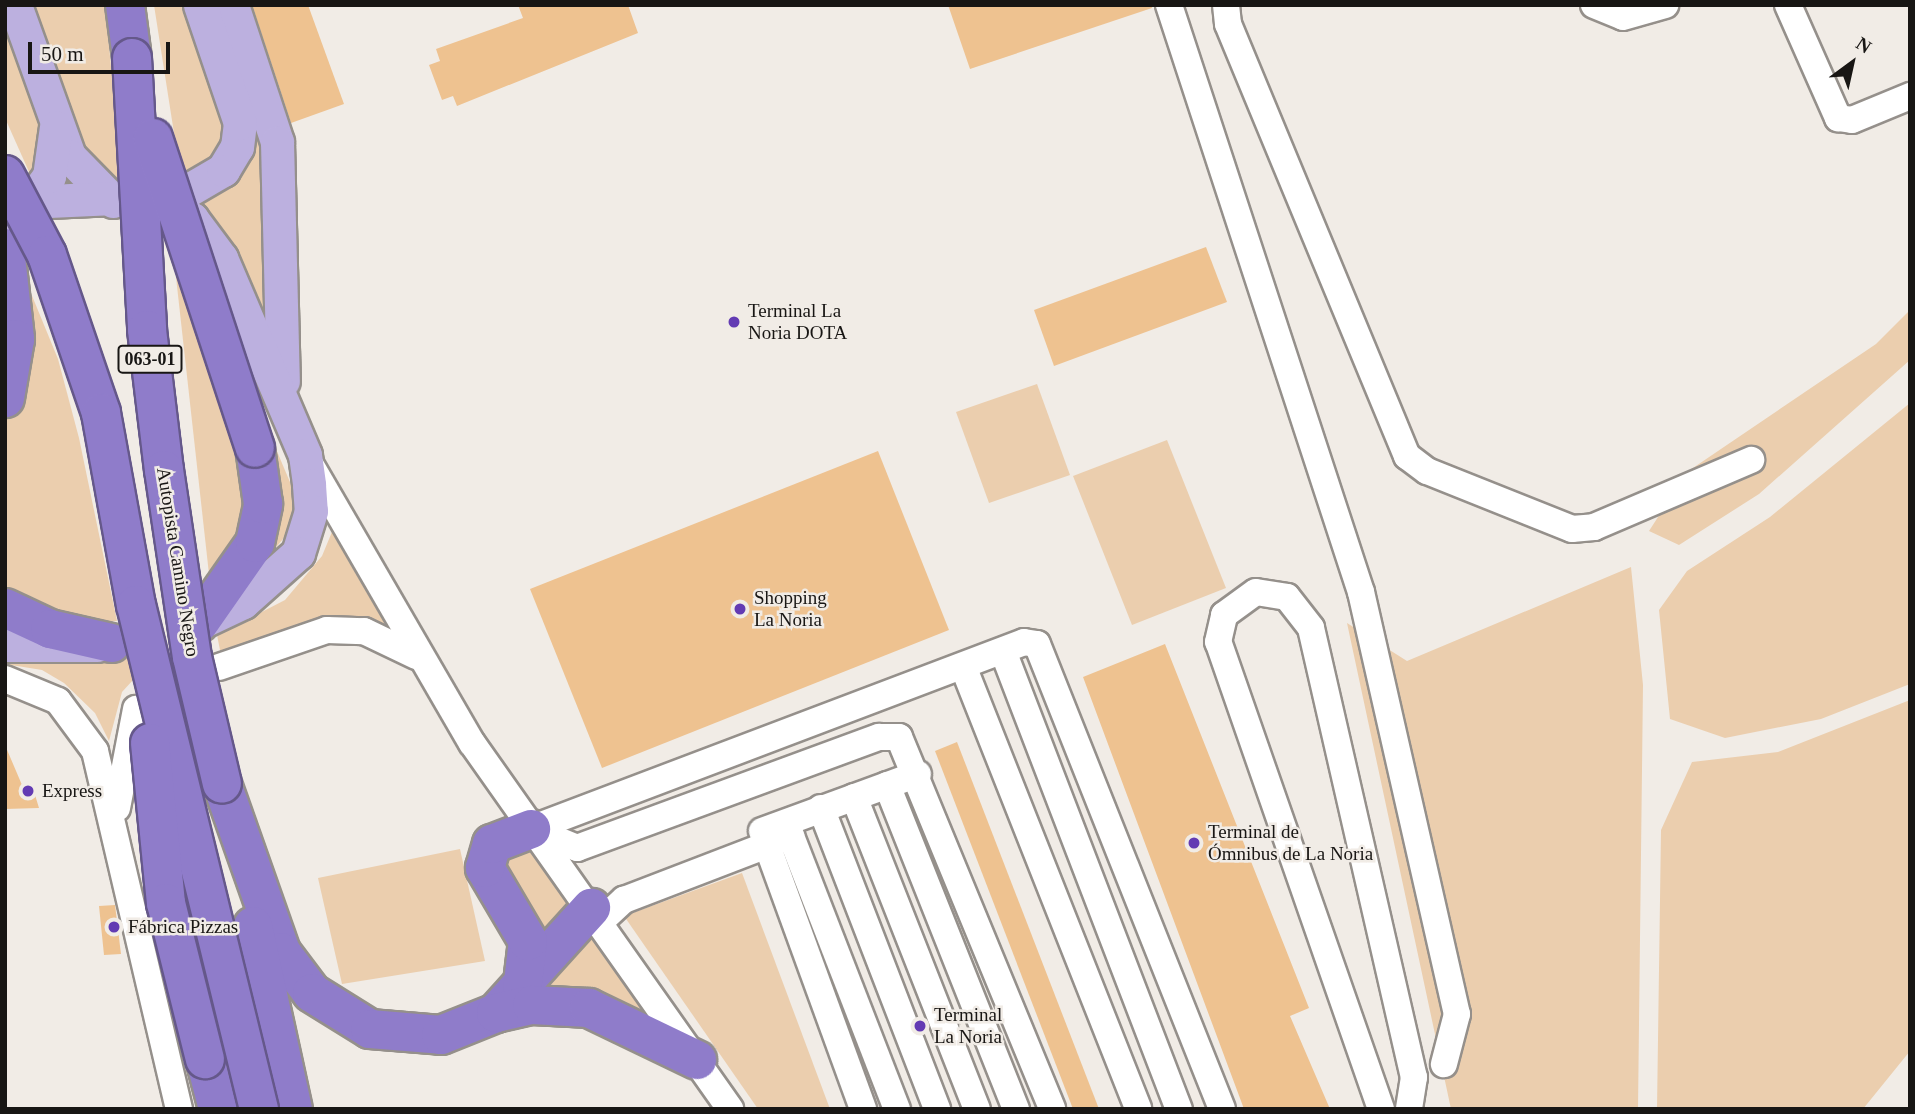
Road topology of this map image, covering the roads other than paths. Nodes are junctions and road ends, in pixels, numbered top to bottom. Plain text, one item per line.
1 (15, 5) edge
2 (125, 5) edge
3 (200, 5) edge
4 (232, 5) edge
5 (1169, 5) edge
6 (1226, 5) edge
7 (1594, 5) edge
8 (1665, 5) edge
9 (1788, 5) edge
10 (132, 58) junction
11 (1910, 96) edge
12 (56, 127) junction
13 (5, 175) edge
14 (150, 200) junction
15 (113, 201) junction
16 (18, 203) edge
17 (5, 234) edge
18 (5, 248) edge
19 (5, 398) edge
20 (285, 408) junction
21 (305, 456) junction
22 (1751, 460) dead end
23 (136, 605) junction
24 (5, 608) edge
25 (199, 623) joint
26 (116, 641) joint
27 (5, 646) edge
28 (1003, 651) junction
29 (418, 657) junction
30 (962, 666) junction
31 (219, 667) dead end
32 (14, 684) edge
33 (136, 709) dead end
34 (918, 774) junction
35 (222, 785) junction
36 (887, 785) junction
37 (854, 797) junction
38 (821, 808) junction
39 (116, 820) junction
40 (531, 829) junction
41 (767, 845) junction
42 (596, 915) junction
43 (509, 1002) junction
44 (697, 1060) junction
45 (1444, 1064) dead end
46 (179, 1109) edge
47 (218, 1109) edge
48 (258, 1109) edge
49 (293, 1109) edge
50 (730, 1109) edge
51 (863, 1109) edge
52 (897, 1109) edge
53 (937, 1109) edge
54 (977, 1109) edge
55 (1016, 1109) edge
56 (1052, 1109) edge
57 (1138, 1109) edge
58 (1179, 1109) edge
59 (1222, 1109) edge
60 (1381, 1109) edge
61 (1409, 1109) edge

1 - 12 main road
2 - 10 highway, Autopista Camino Negro / 063-01
3 - 14 main road
4 - 20 main road
5 - 45 street
6 - 22 street
7 - 8 street
9 - 11 street
10 - 25 highway, bridge
10 - 35 highway, Autopista Camino Negro / 063-01, bridge
12 - 15 main road
12 - 16 main road
13 - 23 highway, 063-01, bridge
14 - 15 main road
14 - 20 main road
15 - 16 main road
16 - 17 main road
18 - 19 highway
20 - 21 main road
21 - 25 main road
21 - 29 street
23 - 47 highway, bridge
23 - 48 highway, 063-01, bridge
24 - 26 highway
26 - 27 main road
28 - 30 street
28 - 58 street
28 - 59 street
29 - 31 street
29 - 40 street
30 - 40 street
30 - 57 street
32 - 39 street
33 - 39 street
34 - 36 street
34 - 40 street
34 - 56 street
35 - 43 highway
35 - 49 highway, Autopista Camino Negro / 063-01
36 - 37 street
36 - 55 street
37 - 38 street
37 - 54 street
38 - 42 street
38 - 53 street
39 - 46 street
40 - 42 street
40 - 43 highway
41 - 42 street
41 - 51 street
41 - 52 street
42 - 43 highway
42 - 44 street
43 - 44 highway
44 - 50 street
60 - 61 street

